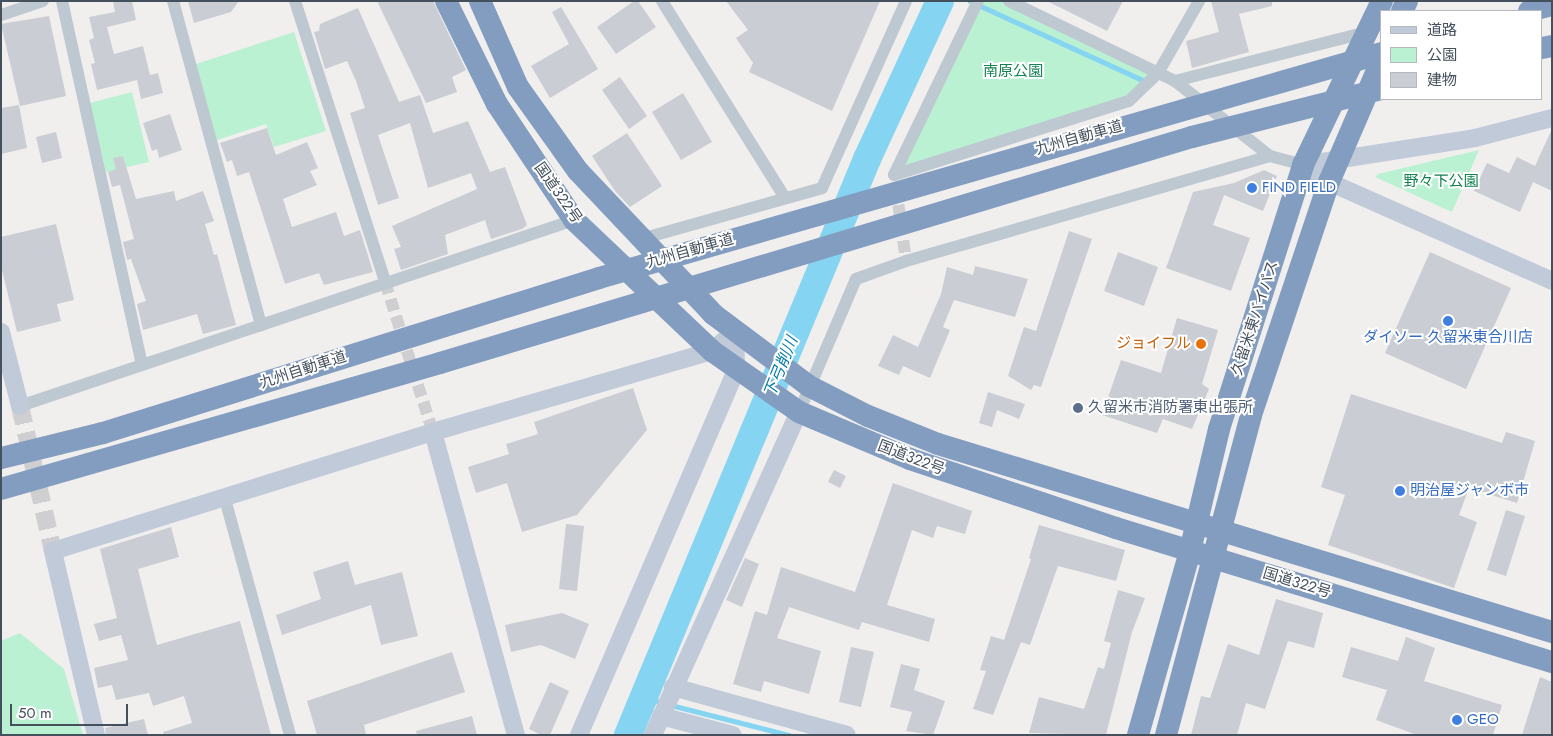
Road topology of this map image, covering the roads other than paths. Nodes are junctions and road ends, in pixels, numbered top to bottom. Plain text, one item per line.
1 (43, 1) edge
2 (62, 1) edge
3 (174, 1) edge
4 (295, 1) edge
5 (446, 1) edge
6 (480, 1) edge
7 (662, 1) edge
8 (906, 1) edge
9 (978, 1) edge
10 (1009, 1) edge
11 (1199, 1) edge
12 (1382, 1) edge
13 (1398, 1) edge
14 (1552, 6) edge
15 (1389, 10) edge
16 (1534, 10) edge
17 (1, 15) edge
18 (1374, 26) edge
19 (1380, 54) edge
20 (1380, 64) edge
21 (1158, 73) junction
22 (1175, 81) junction
23 (1380, 90) edge
24 (1552, 118) edge
25 (1270, 156) junction
26 (1338, 161) junction
27 (1303, 165) junction
28 (1329, 182) junction
29 (784, 198) junction
30 (574, 220) junction
31 (641, 239) junction
32 (385, 282) junction
33 (1552, 282) edge
34 (261, 325) junction
35 (736, 331) junction
36 (1, 332) edge
37 (712, 350) junction
38 (142, 364) junction
39 (741, 373) junction
40 (803, 382) junction
41 (20, 406) joint
42 (792, 408) junction
43 (432, 432) junction
44 (1, 458) edge
45 (1, 489) edge
46 (225, 499) junction
47 (1195, 521) junction
48 (1219, 527) junction
49 (1190, 551) junction
50 (1212, 557) junction
51 (1552, 632) edge
52 (1552, 662) edge
53 (673, 687) junction
54 (661, 716) junction
55 (96, 735) edge
56 (290, 735) edge
57 (516, 735) edge
58 (579, 735) edge
59 (653, 735) edge
60 (733, 735) edge
61 (848, 735) edge
62 (1138, 735) edge
63 (1166, 735) edge

1 - 17 street
2 - 38 street
3 - 34 street
4 - 32 street
5 - 30 highway, 国道322号
6 - 31 highway, 国道322号
7 - 29 street
8 - 29 street
9 - 21 street
10 - 21 street
11 - 21 street
12 - 18 highway, 久留米東バイパス
13 - 15 street
14 - 16 highway
18 - 22 street
18 - 27 highway, 久留米東バイパス
19 - 44 highway, 九州自動車道
20 - 26 highway, 久留米東バイパス
21 - 22 street
22 - 25 street
23 - 45 highway, 九州自動車道
24 - 26 street
25 - 27 street
25 - 40 street
26 - 27 street
26 - 28 highway, 久留米東バイパス
27 - 28 street
27 - 47 highway, 久留米東バイパス
28 - 33 street
28 - 48 highway, 久留米東バイパス
29 - 31 street
30 - 32 street
30 - 37 highway, 国道322号
31 - 35 highway, 国道322号
32 - 34 street
34 - 38 street
35 - 37 street
35 - 39 street
35 - 40 highway, 国道322号
36 - 41 street
37 - 39 highway, 国道322号
37 - 43 street
38 - 41 street
39 - 42 highway, 国道322号
39 - 58 street
40 - 42 street
40 - 47 highway, 国道322号
42 - 49 highway, 国道322号
42 - 53 street
43 - 46 street
43 - 57 street
46 - 55 street
46 - 56 street
47 - 48 highway, 国道322号
47 - 49 highway, 久留米東バイパス
48 - 50 highway, 久留米東バイパス
48 - 51 highway, 国道322号
49 - 50 highway, 国道322号
49 - 62 highway, 久留米東バイパス
50 - 52 highway, 国道322号
50 - 63 highway, 久留米東バイパス
53 - 54 street
53 - 61 street
54 - 59 street
54 - 60 street

